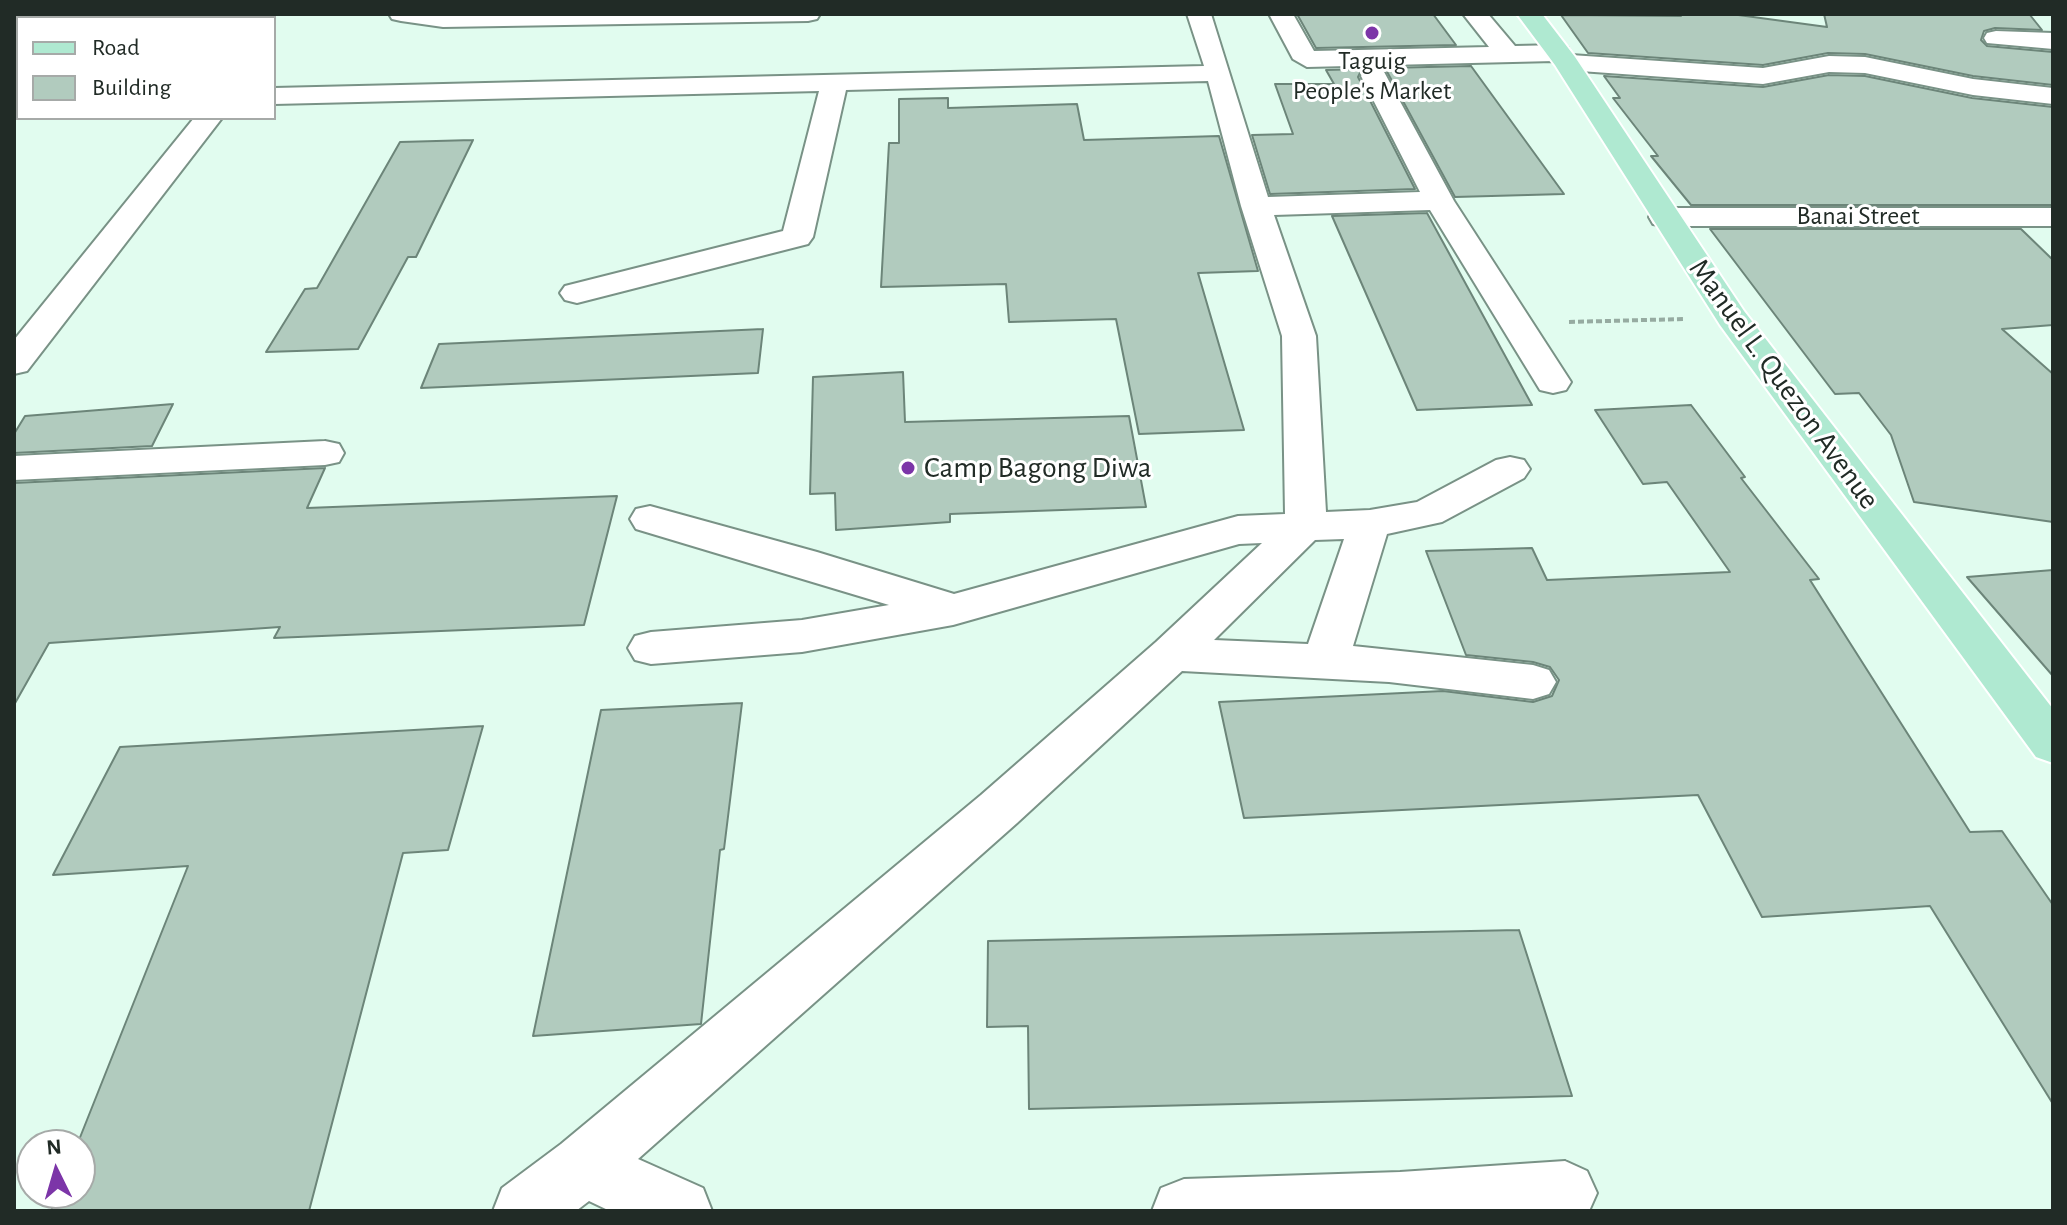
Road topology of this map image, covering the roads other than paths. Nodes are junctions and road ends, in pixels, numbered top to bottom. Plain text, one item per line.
1 (401, 14) edge
2 (808, 14) edge
3 (1199, 14) edge
4 (1281, 14) edge
5 (1475, 14) edge
6 (1529, 14) edge
7 (1996, 38) dead end
8 (2053, 41) edge
9 (1509, 55) junction
10 (1563, 57) junction
11 (1219, 73) junction
12 (1374, 76) dead end
13 (833, 82) junction
14 (276, 96) edge
15 (2053, 96) edge
16 (206, 120) edge
17 (1439, 201) junction
18 (1256, 206) junction
19 (1664, 217) junction
20 (2053, 217) edge
21 (577, 293) dead end
22 (14, 363) edge
23 (1553, 382) dead end
24 (325, 453) dead end
25 (14, 468) edge
26 (1510, 469) dead end
27 (650, 519) dead end
28 (1370, 524) junction
29 (1306, 525) junction
30 (953, 610) junction
31 (651, 648) dead end
32 (1172, 654) junction
33 (1325, 662) junction
34 (1533, 682) dead end
35 (2053, 744) edge
36 (583, 1166) junction
37 (1565, 1193) dead end
38 (525, 1211) edge
39 (680, 1211) edge
40 (1184, 1211) edge

1 - 2 street
3 - 11 street
4 - 9 street
5 - 9 street
6 - 10 main road, Manuel L. Quezon Avenue
7 - 8 street
9 - 10 street
10 - 15 street
10 - 19 main road, Manuel L. Quezon Avenue
11 - 13 street
11 - 18 street
12 - 17 street
13 - 14 street
13 - 21 street
16 - 22 street
17 - 18 street
17 - 23 street
18 - 29 street
19 - 20 street, Banai Street
19 - 35 main road, Manuel L. Quezon Avenue
24 - 25 street
26 - 28 street
27 - 30 street
28 - 29 street
28 - 33 street
29 - 30 street
29 - 32 street
30 - 31 street
32 - 33 street
32 - 36 street
33 - 34 street
36 - 38 street
36 - 39 street
37 - 40 street

